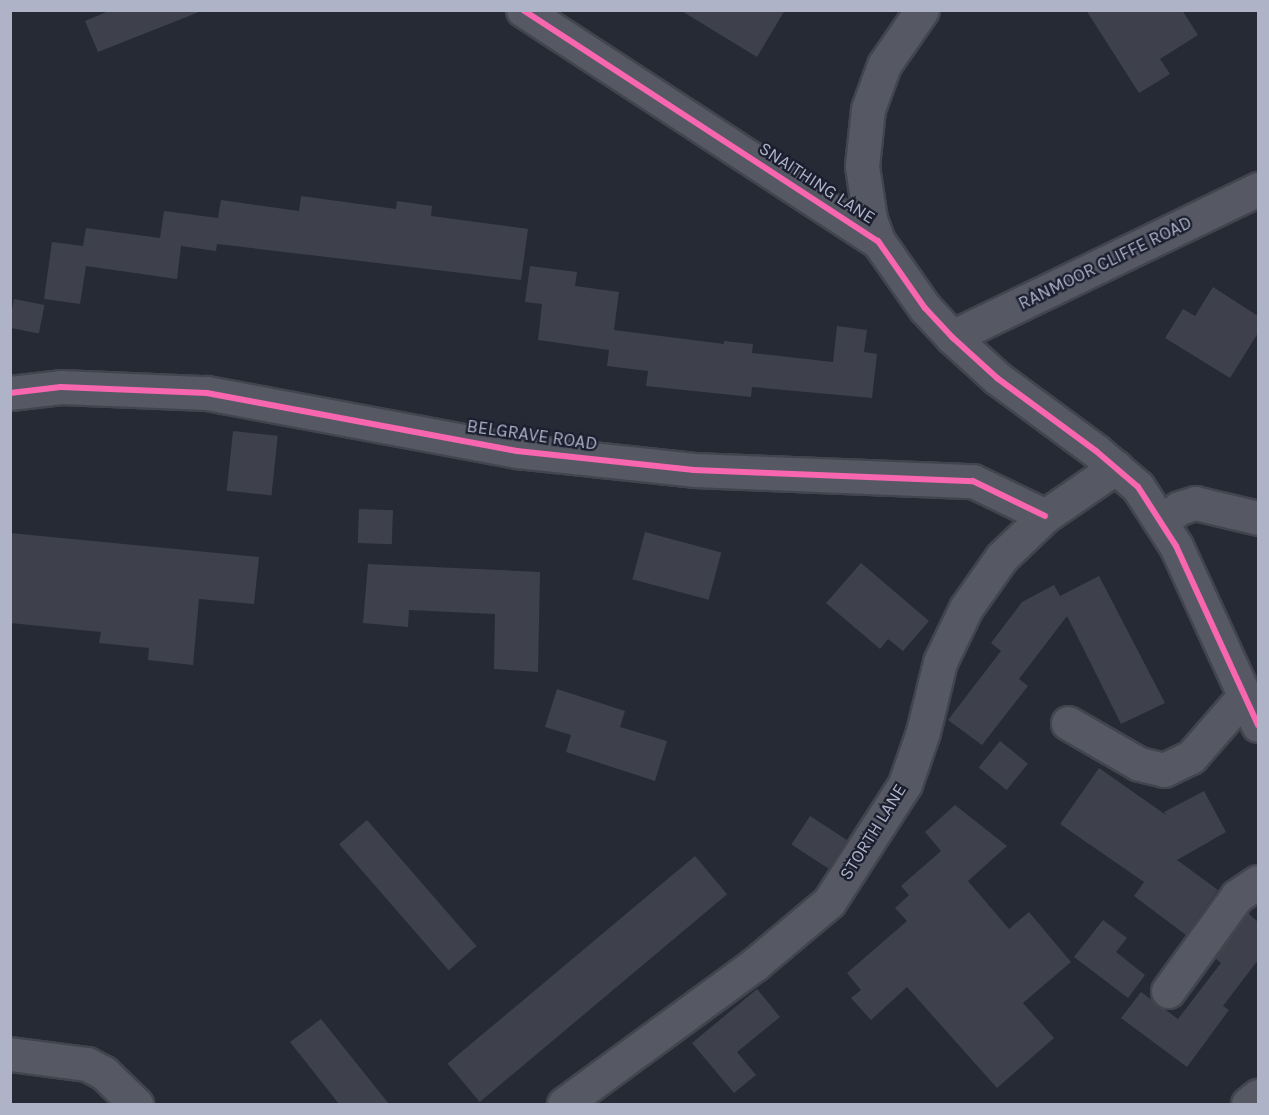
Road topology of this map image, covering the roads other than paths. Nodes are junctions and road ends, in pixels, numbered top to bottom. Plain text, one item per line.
1 (523, 10) edge
2 (922, 10) edge
3 (1258, 189) edge
4 (878, 241) junction
5 (952, 337) junction
6 (10, 393) edge
7 (1116, 467) junction
8 (1045, 516) junction
9 (1258, 518) edge
10 (1162, 521) junction
11 (1245, 695) junction
12 (1068, 723) dead end
13 (1258, 725) edge
14 (1258, 882) edge
15 (1168, 990) dead end
16 (10, 1054) edge
17 (1258, 1096) edge
18 (136, 1104) edge
19 (564, 1104) edge
20 (1248, 1104) edge

1 - 4 street, SNAITHING LANE
2 - 4 street
3 - 5 street, RANMOOR CLIFFE ROAD
4 - 5 street, SNAITHING LANE
5 - 7 street, SNAITHING LANE
6 - 8 street, BELGRAVE ROAD
7 - 8 street, STORTH LANE
7 - 10 street, SNAITHING LANE
8 - 19 street, STORTH LANE
9 - 10 street
10 - 11 street, SNAITHING LANE
11 - 12 street
11 - 13 street, SNAITHING LANE
14 - 15 street
16 - 18 street
17 - 20 street

